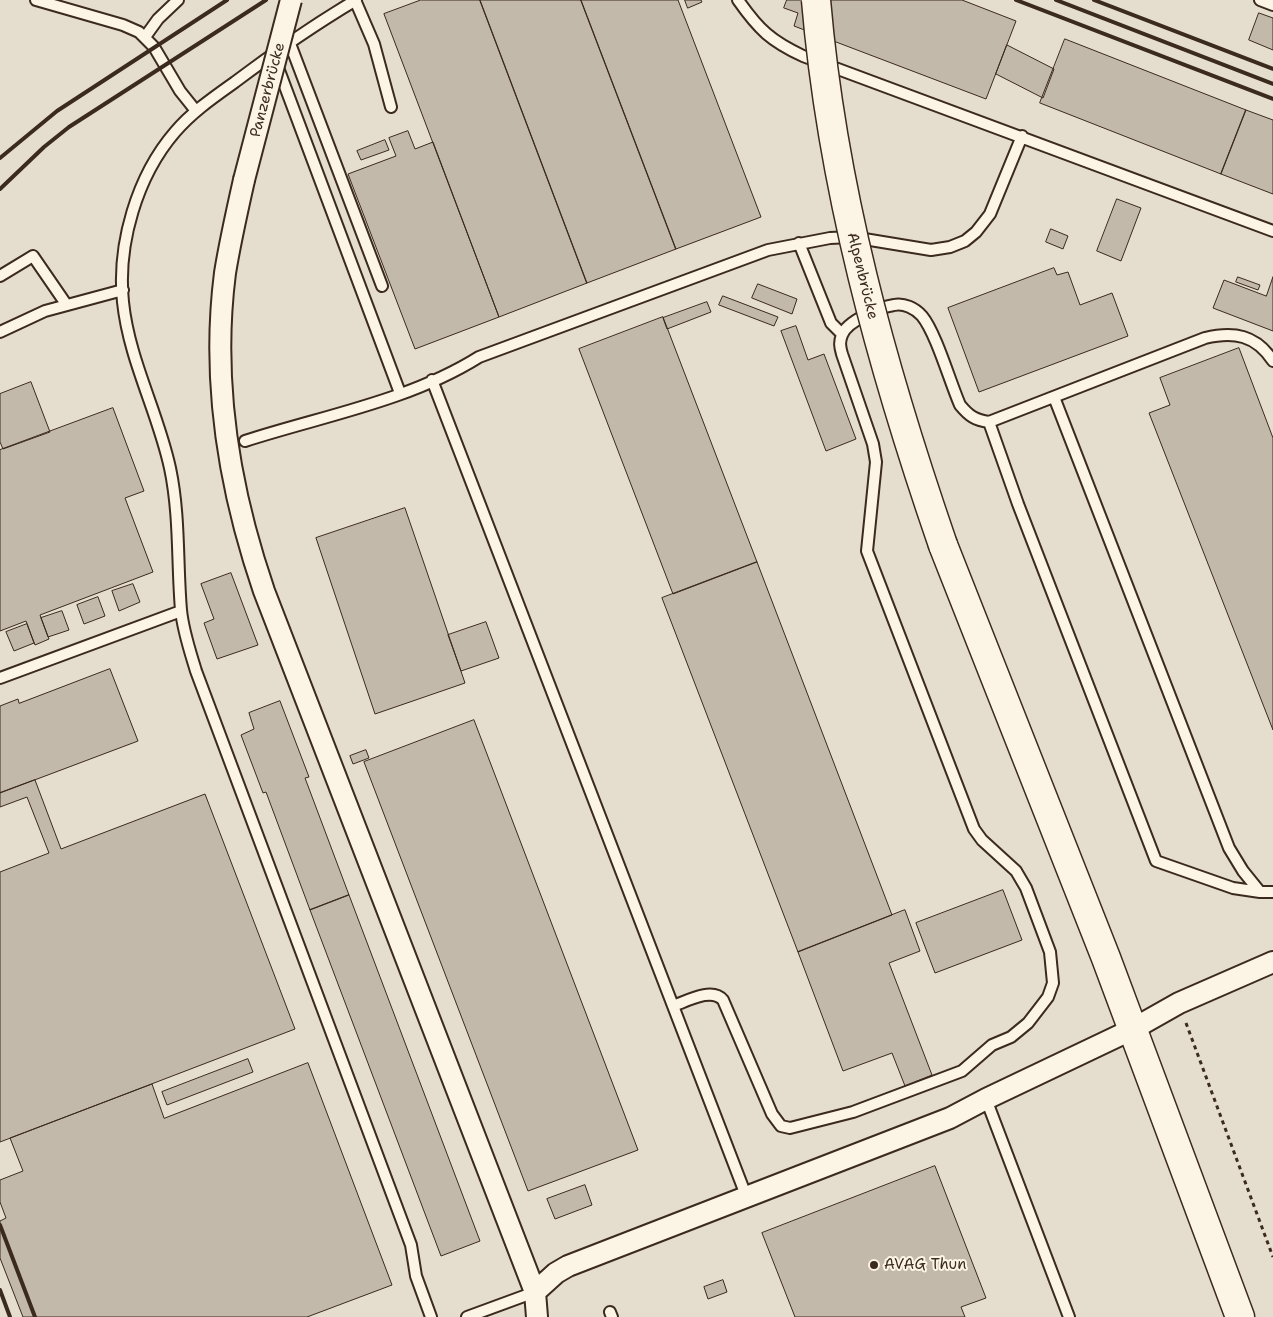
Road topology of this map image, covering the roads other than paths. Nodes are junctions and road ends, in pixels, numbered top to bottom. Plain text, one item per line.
1 (36, 0) edge
2 (178, 0) edge
3 (291, 0) edge
4 (356, 0) edge
5 (738, 0) edge
6 (816, 0) edge
7 (1260, 0) edge
8 (1273, 5) edge
9 (145, 37) junction
10 (289, 41) junction
11 (272, 53) junction
12 (391, 107) dead end
13 (196, 111) junction
14 (1022, 136) junction
15 (1273, 231) edge
16 (799, 243) junction
17 (0, 276) edge
18 (382, 286) dead end
19 (123, 290) junction
20 (66, 304) junction
21 (0, 332) edge
22 (842, 334) junction
23 (1273, 360) edge
24 (432, 380) junction
25 (400, 393) junction
26 (1054, 397) junction
27 (989, 422) junction
28 (245, 441) dead end
29 (181, 611) junction
30 (0, 678) edge
31 (1260, 892) junction
32 (1273, 892) edge
33 (1273, 962) edge
34 (673, 1006) junction
35 (1133, 1029) junction
36 (986, 1098) junction
37 (747, 1198) junction
38 (535, 1292) junction
39 (432, 1317) edge
40 (467, 1317) edge
41 (537, 1317) edge
42 (1068, 1317) edge
43 (1240, 1317) edge

1 - 9 lane
2 - 9 lane
3 - 38 street, Panzerbrücke, bridge
4 - 10 lane
4 - 12 lane
5 - 14 lane
6 - 35 main road, Alpenbrücke, bridge
7 - 8 lane
9 - 13 lane
10 - 11 lane
10 - 18 lane
11 - 13 lane
11 - 25 lane
13 - 19 lane
14 - 15 lane
14 - 16 lane
16 - 22 lane
16 - 24 lane
17 - 20 lane
19 - 20 lane
19 - 29 lane
20 - 21 lane
22 - 27 lane
22 - 34 lane
23 - 26 lane
24 - 25 lane
24 - 34 lane
25 - 28 lane
26 - 27 lane
26 - 31 lane
27 - 31 lane
29 - 30 lane
29 - 39 lane
31 - 32 lane
33 - 35 street
34 - 37 lane
35 - 36 street
35 - 43 main road, Alpenbrücke
36 - 37 street
36 - 42 lane
37 - 38 street
38 - 40 lane
38 - 41 street, Panzerbrücke

